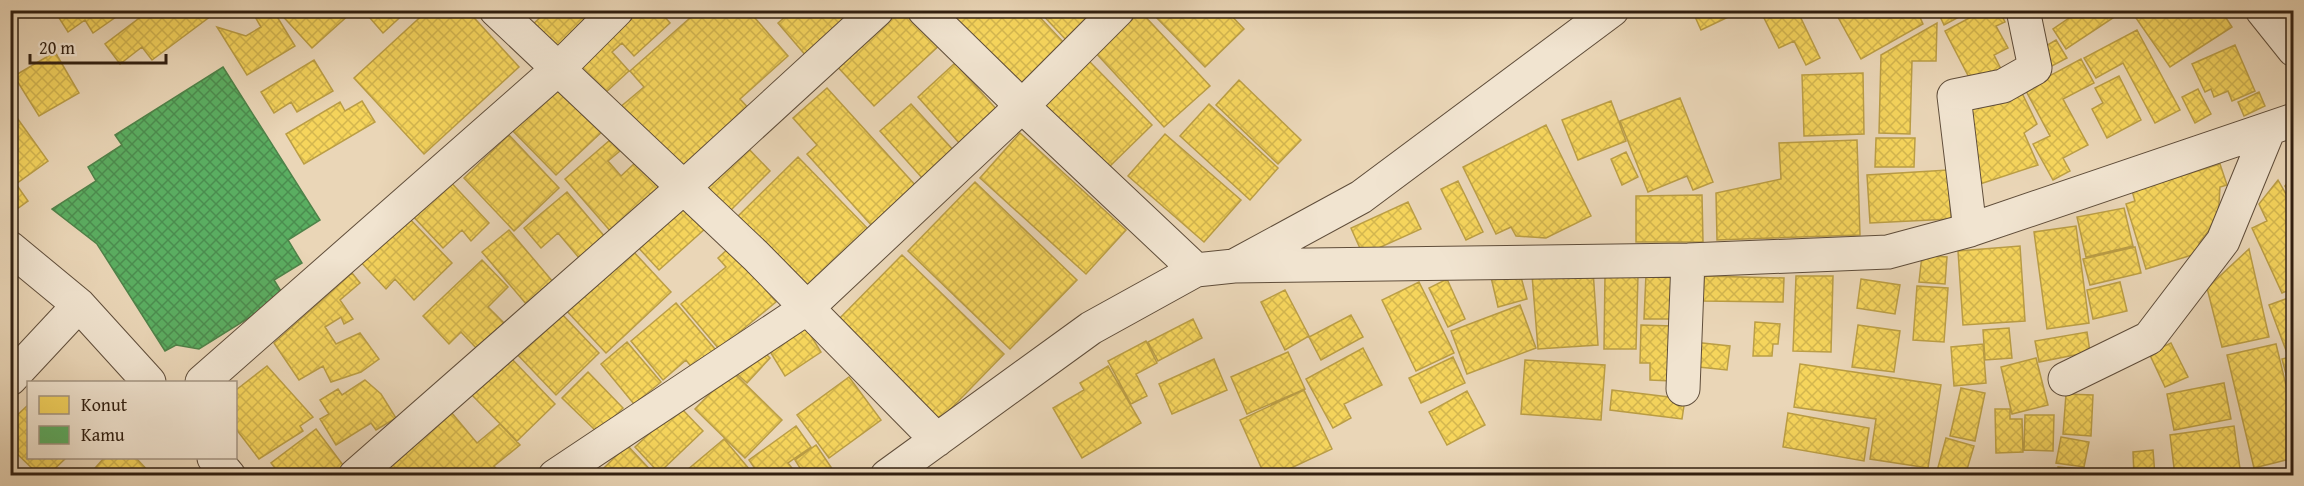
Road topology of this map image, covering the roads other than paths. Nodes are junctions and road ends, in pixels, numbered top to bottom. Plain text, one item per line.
1 (496, 10) edge
2 (617, 10) edge
3 (877, 10) edge
4 (924, 10) edge
5 (1118, 10) edge
6 (1612, 10) edge
7 (2023, 10) edge
8 (2262, 10) edge
9 (2294, 50) edge
10 (558, 69) junction
11 (1022, 106) junction
12 (2281, 124) edge
13 (684, 187) junction
14 (1970, 230) junction
15 (10, 248) edge
16 (1688, 260) junction
17 (1234, 266) junction
18 (1196, 270) junction
19 (80, 304) junction
20 (807, 309) junction
21 (10, 379) edge
22 (2066, 379) dead end
23 (148, 381) edge
24 (203, 381) edge
25 (1683, 389) dead end
26 (938, 440) junction
27 (215, 459) edge
28 (229, 476) edge
29 (355, 476) edge
30 (555, 476) edge
31 (887, 476) edge

1 - 10 street
2 - 10 street
3 - 13 street
4 - 11 street
5 - 11 street
6 - 17 street
7 - 14 street
8 - 9 street
10 - 13 street
10 - 24 street
11 - 18 street
11 - 20 street
12 - 14 street
12 - 22 street
13 - 20 street
13 - 29 street
14 - 16 street
15 - 19 street
16 - 17 street
16 - 25 street
17 - 18 street
18 - 26 street
19 - 21 street
19 - 23 street
20 - 26 street
20 - 30 street
26 - 31 street
27 - 28 street

